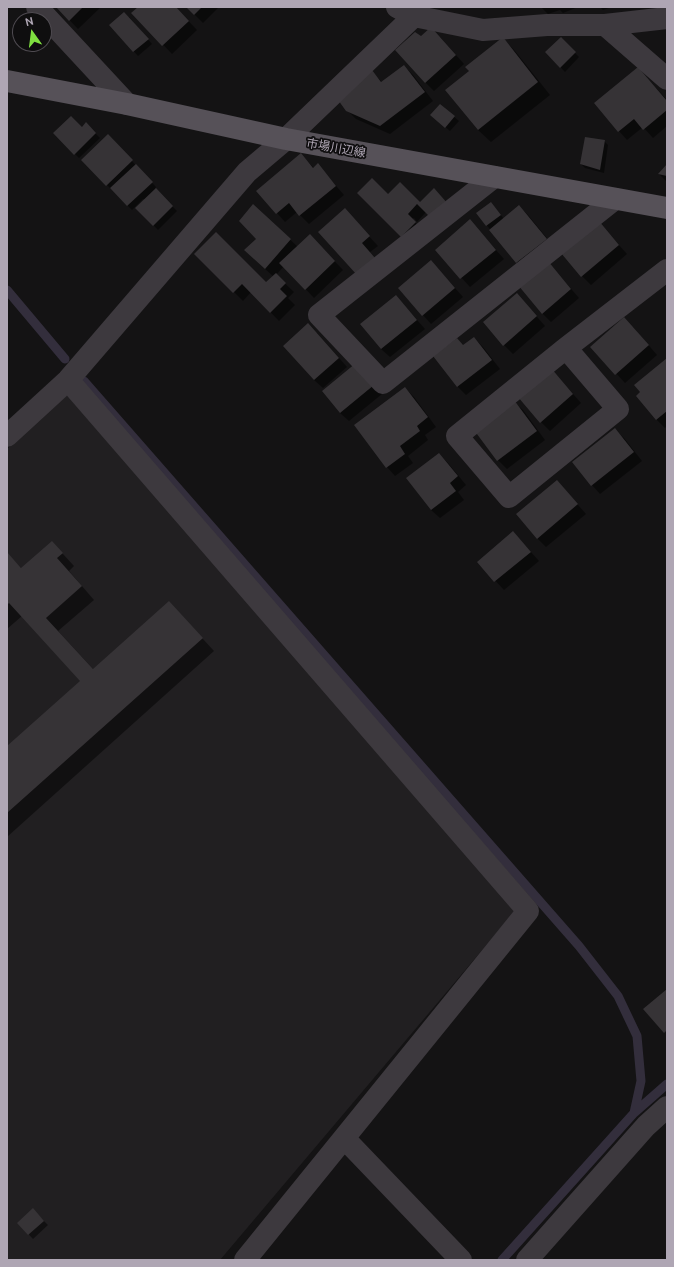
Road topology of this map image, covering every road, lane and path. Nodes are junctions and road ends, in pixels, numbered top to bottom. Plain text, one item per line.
1 (37, 7) edge
2 (405, 11) edge
3 (667, 18) edge
4 (605, 25) junction
5 (667, 79) edge
6 (7, 81) edge
7 (127, 104) junction
8 (286, 139) junction
9 (494, 177) junction
10 (615, 199) junction
11 (667, 208) edge
12 (667, 270) edge
13 (566, 348) junction
14 (68, 380) junction
15 (7, 436) edge
16 (667, 1108) edge
17 (344, 1138) junction
18 (244, 1260) edge
19 (461, 1260) edge
20 (527, 1260) edge

1 - 7 street
2 - 4 street
2 - 8 street
3 - 4 street
4 - 5 street
6 - 7 main road, 市場川辺線
7 - 8 main road, 市場川辺線
8 - 9 main road, 市場川辺線
8 - 14 street
9 - 10 main road, 市場川辺線
9 - 10 street
10 - 11 main road, 市場川辺線
12 - 13 street
13 - 13 street
14 - 15 street
14 - 17 street
16 - 20 street
17 - 18 street
17 - 19 street

